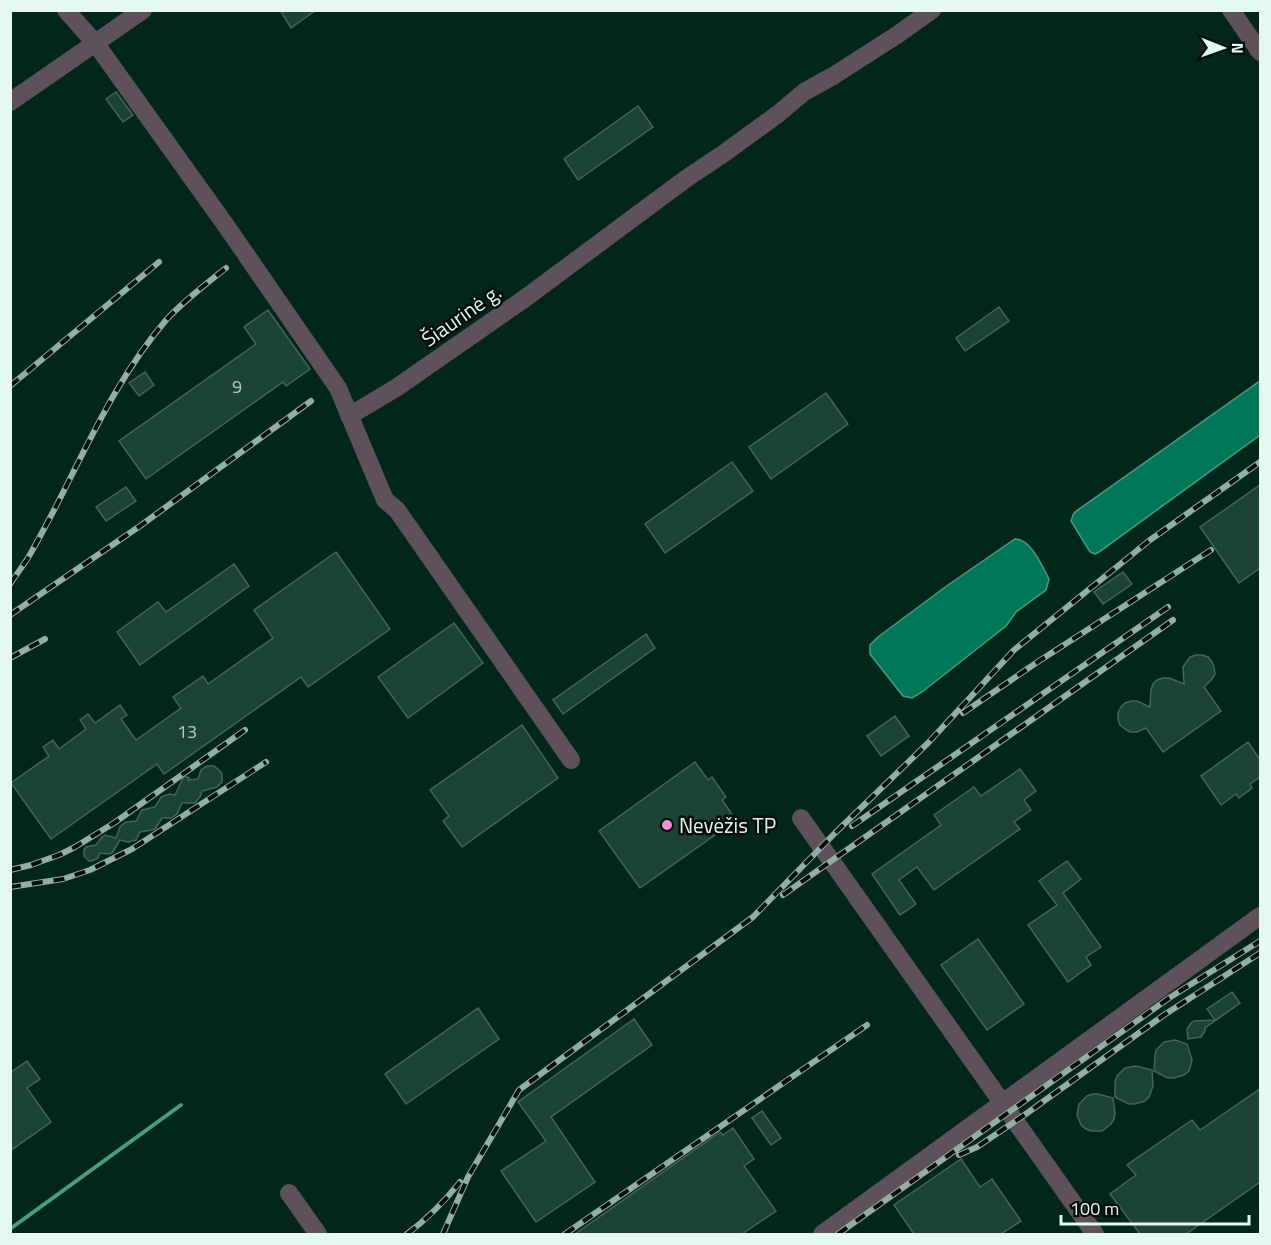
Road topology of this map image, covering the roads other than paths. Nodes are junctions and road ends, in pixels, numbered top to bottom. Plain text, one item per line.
1 (66, 10) edge
2 (143, 10) edge
3 (932, 10) edge
4 (1232, 10) edge
5 (96, 44) junction
6 (1260, 52) edge
7 (10, 102) edge
8 (350, 416) junction
9 (571, 760) dead end
10 (801, 818) dead end
11 (1260, 916) edge
12 (1002, 1104) junction
13 (289, 1193) dead end
14 (318, 1234) edge
15 (822, 1234) edge
16 (1095, 1234) edge

1 - 5 street
2 - 5 street
3 - 8 street, Šiaurinė g.
4 - 6 street
5 - 7 street
5 - 8 street
8 - 9 street
10 - 12 street
11 - 12 street
12 - 15 street
12 - 16 street
13 - 14 street

